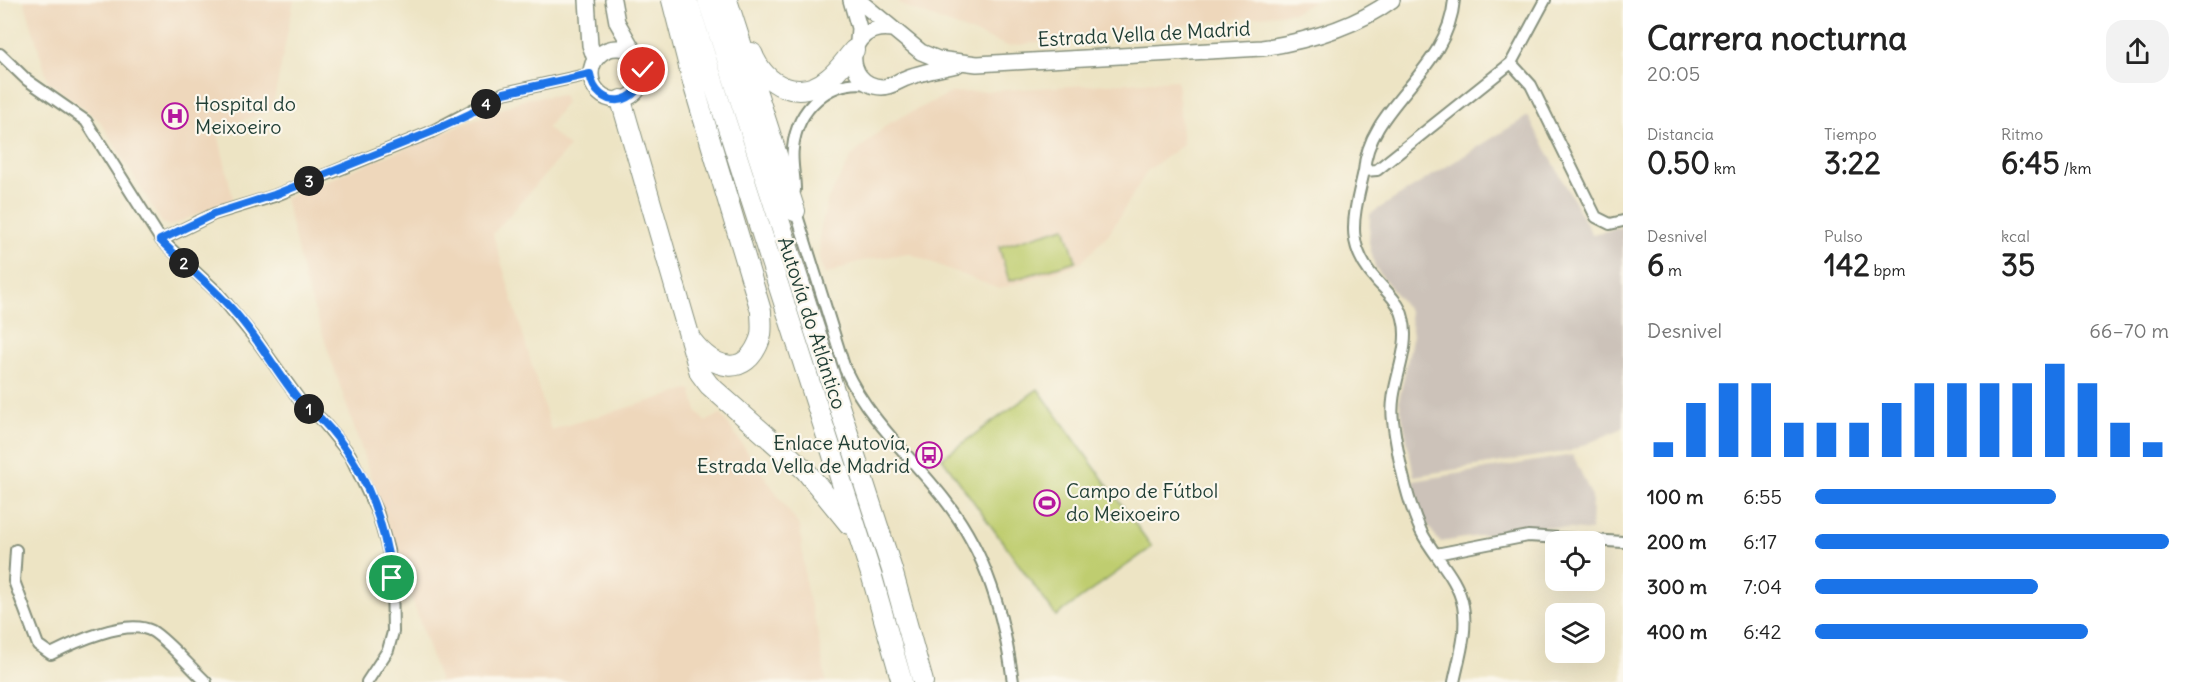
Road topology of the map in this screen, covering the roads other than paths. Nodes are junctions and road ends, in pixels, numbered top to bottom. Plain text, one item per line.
1 (587, 0) edge
2 (604, 0) edge
3 (613, 0) edge
4 (672, 0) edge
5 (687, 0) edge
6 (708, 0) edge
7 (851, 0) edge
8 (858, 0) edge
9 (1545, 0) edge
10 (1395, 1) edge
11 (1452, 3) edge
12 (728, 5) edge
13 (617, 22) junction
14 (892, 29) junction
15 (908, 41) junction
16 (856, 46) junction
17 (0, 54) edge
18 (636, 56) junction
19 (963, 63) junction
20 (1511, 63) junction
21 (593, 66) junction
22 (903, 79) junction
23 (873, 85) junction
24 (621, 100) junction
25 (1364, 171) junction
26 (795, 211) junction
27 (1623, 221) edge
28 (160, 240) junction
29 (688, 336) junction
30 (1623, 542) edge
31 (16, 550) dead end
32 (1436, 554) junction
33 (872, 577) junction
34 (206, 682) edge
35 (368, 682) edge
36 (902, 682) edge
37 (923, 682) edge
38 (1013, 682) edge
39 (1454, 682) edge

1 - 21 main road
2 - 13 main road
3 - 13 main road
4 - 29 highway
5 - 33 highway, Autovía do Atlántico
6 - 37 highway, Autovía do Atlántico
7 - 16 main road
8 - 14 main road, Estrada Vella de Madrid
9 - 20 street
10 - 19 main road, Estrada Vella de Madrid
11 - 25 street
12 - 16 highway
12 - 26 highway
13 - 18 main road
14 - 15 main road, Estrada Vella de Madrid
14 - 16 main road
15 - 19 main road, Estrada Vella de Madrid
15 - 22 main road
16 - 23 main road
17 - 28 street
18 - 21 main road
18 - 24 main road
19 - 22 main road, Estrada Vella de Madrid
20 - 25 street
20 - 27 street
21 - 24 main road
21 - 28 street
22 - 23 main road, Estrada Vella de Madrid
23 - 26 street
24 - 29 highway
25 - 32 street
26 - 38 street
28 - 35 street
29 - 33 highway
30 - 32 street
31 - 34 street
32 - 39 street
33 - 36 highway, Autovía do Atlántico

